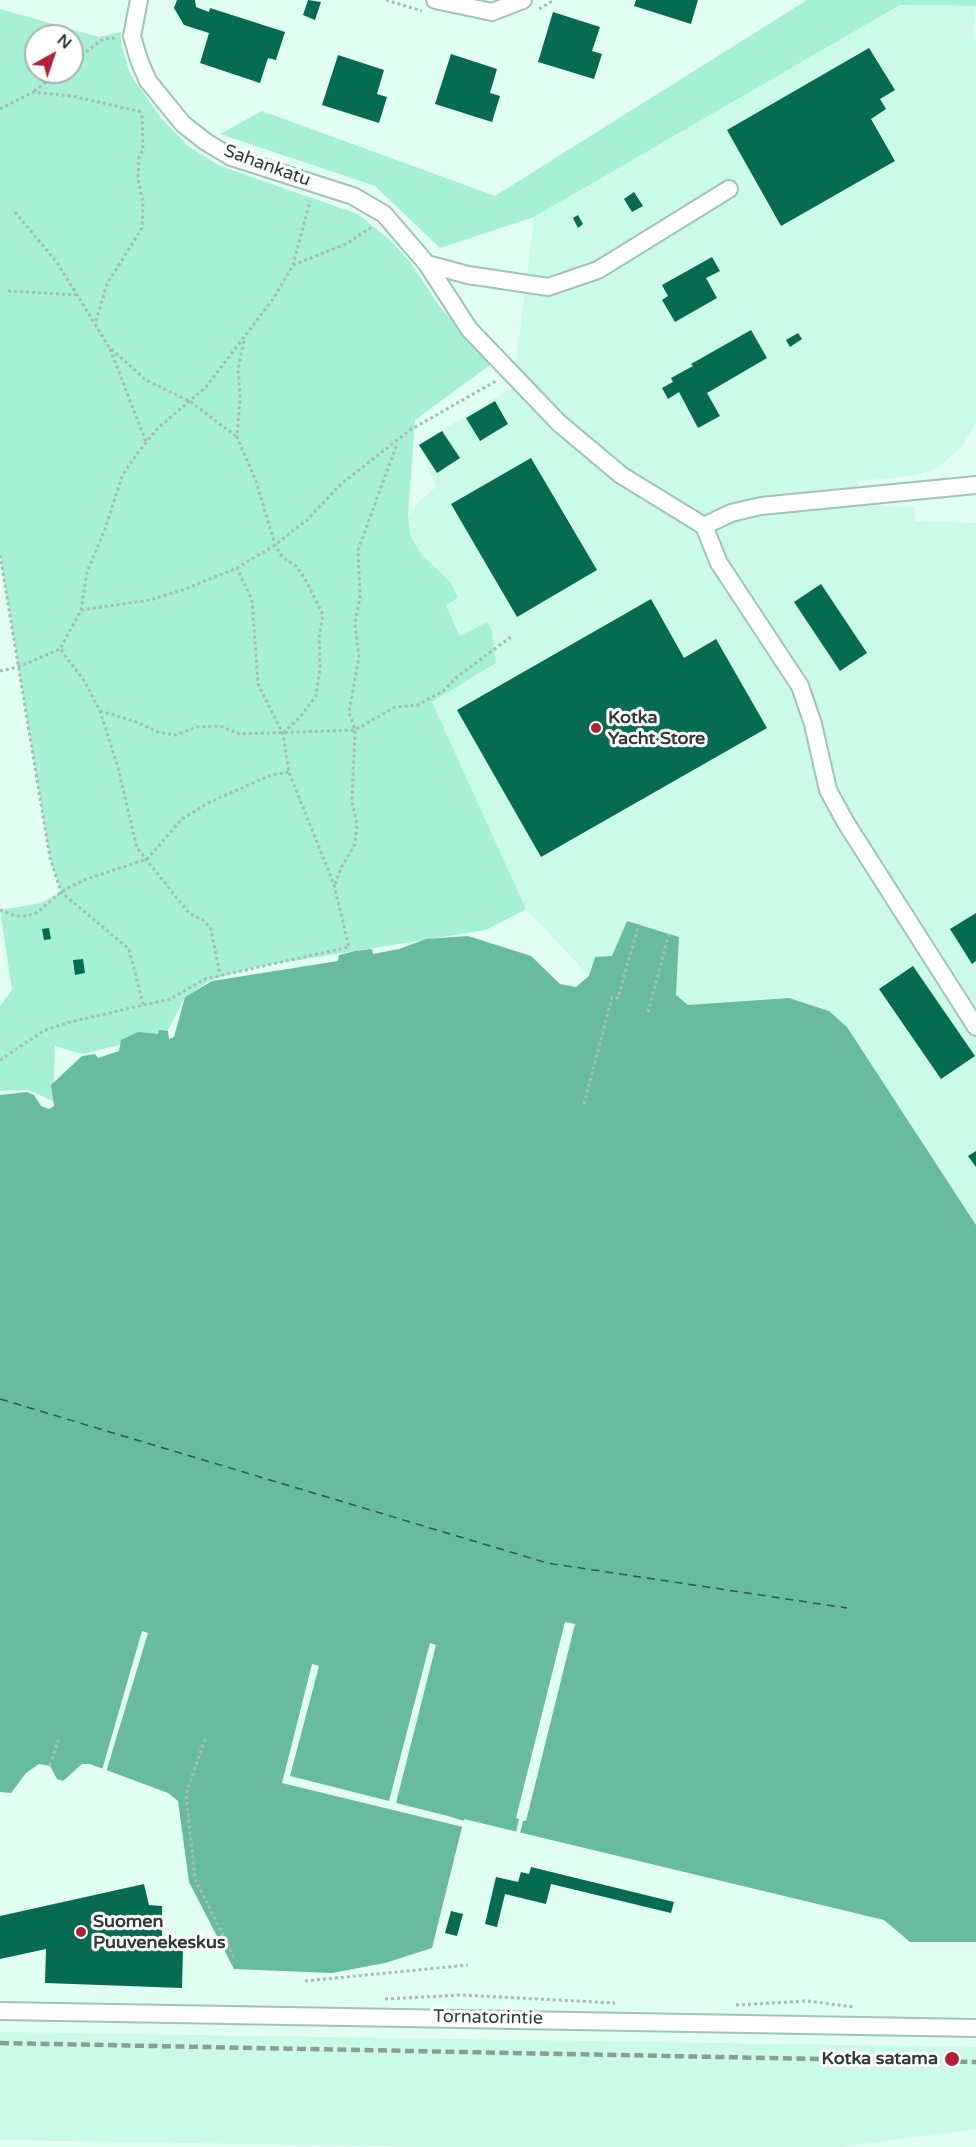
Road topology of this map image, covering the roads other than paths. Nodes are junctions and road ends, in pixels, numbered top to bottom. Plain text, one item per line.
1 (139, 0) edge
2 (435, 0) edge
3 (523, 0) edge
4 (729, 189) dead end
5 (427, 264) junction
6 (976, 485) edge
7 (704, 526) junction
8 (976, 1027) edge
9 (0, 2011) edge
10 (976, 2028) edge

1 - 5 street, Sahankatu
2 - 3 street
4 - 5 street
5 - 7 street, Sahankatu
6 - 7 street
7 - 8 street
9 - 10 street, Tornatorintie

